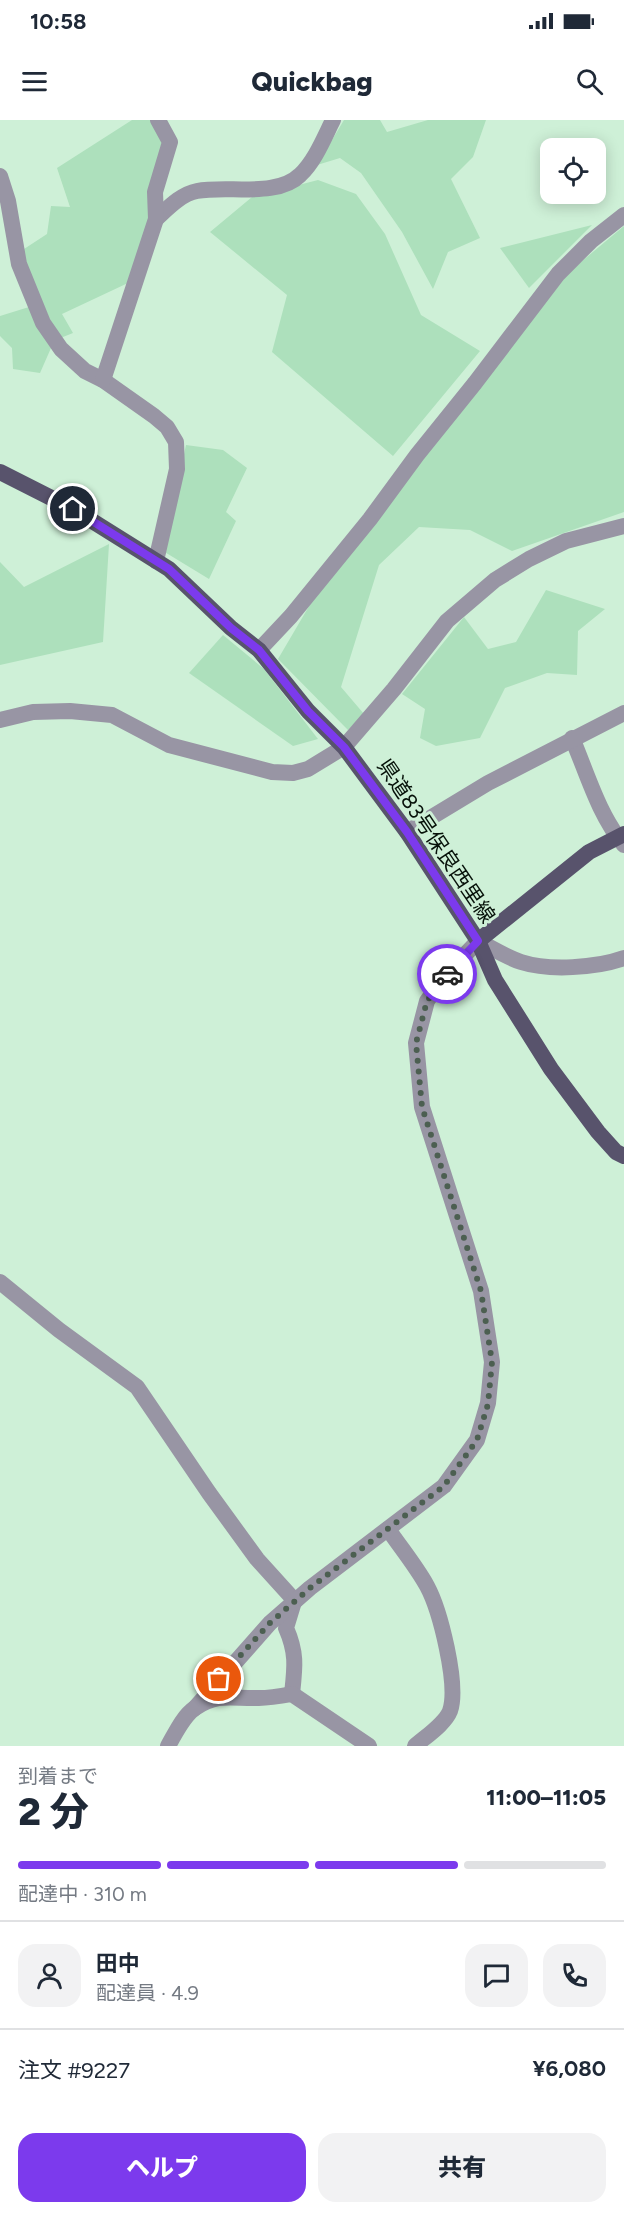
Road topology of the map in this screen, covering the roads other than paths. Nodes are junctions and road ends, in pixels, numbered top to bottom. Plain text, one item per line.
1 (158, 120) edge
2 (333, 120) edge
3 (0, 176) edge
4 (624, 215) edge
5 (156, 219) junction
6 (103, 380) junction
7 (0, 472) edge
8 (624, 526) edge
9 (156, 561) junction
10 (259, 650) junction
11 (624, 713) edge
12 (0, 720) edge
13 (572, 738) junction
14 (344, 747) junction
15 (407, 832) junction
16 (622, 839) edge
17 (478, 941) junction
18 (624, 958) edge
19 (624, 1156) edge
20 (0, 1282) edge
21 (388, 1529) junction
22 (295, 1601) junction
23 (292, 1694) junction
24 (194, 1709) junction
25 (168, 1746) edge
26 (369, 1746) edge
27 (415, 1746) edge

1 - 5 street
2 - 5 street
3 - 6 street
4 - 10 street
5 - 6 street
6 - 9 street
7 - 9 main road, 県道83号保良西里線
8 - 14 street
9 - 10 main road, 県道83号保良西里線
10 - 14 main road, 県道83号保良西里線
11 - 13 street
12 - 14 street
13 - 15 street
13 - 16 street
14 - 15 main road, 県道83号保良西里線
15 - 17 main road, 県道83号保良西里線
16 - 17 main road, 県道83号保良西里線
17 - 18 street
17 - 19 main road, 県道83号保良西里線
17 - 21 street
20 - 22 street
21 - 22 street
21 - 27 street
22 - 23 street
22 - 24 street
23 - 24 street
23 - 26 street
24 - 25 street

